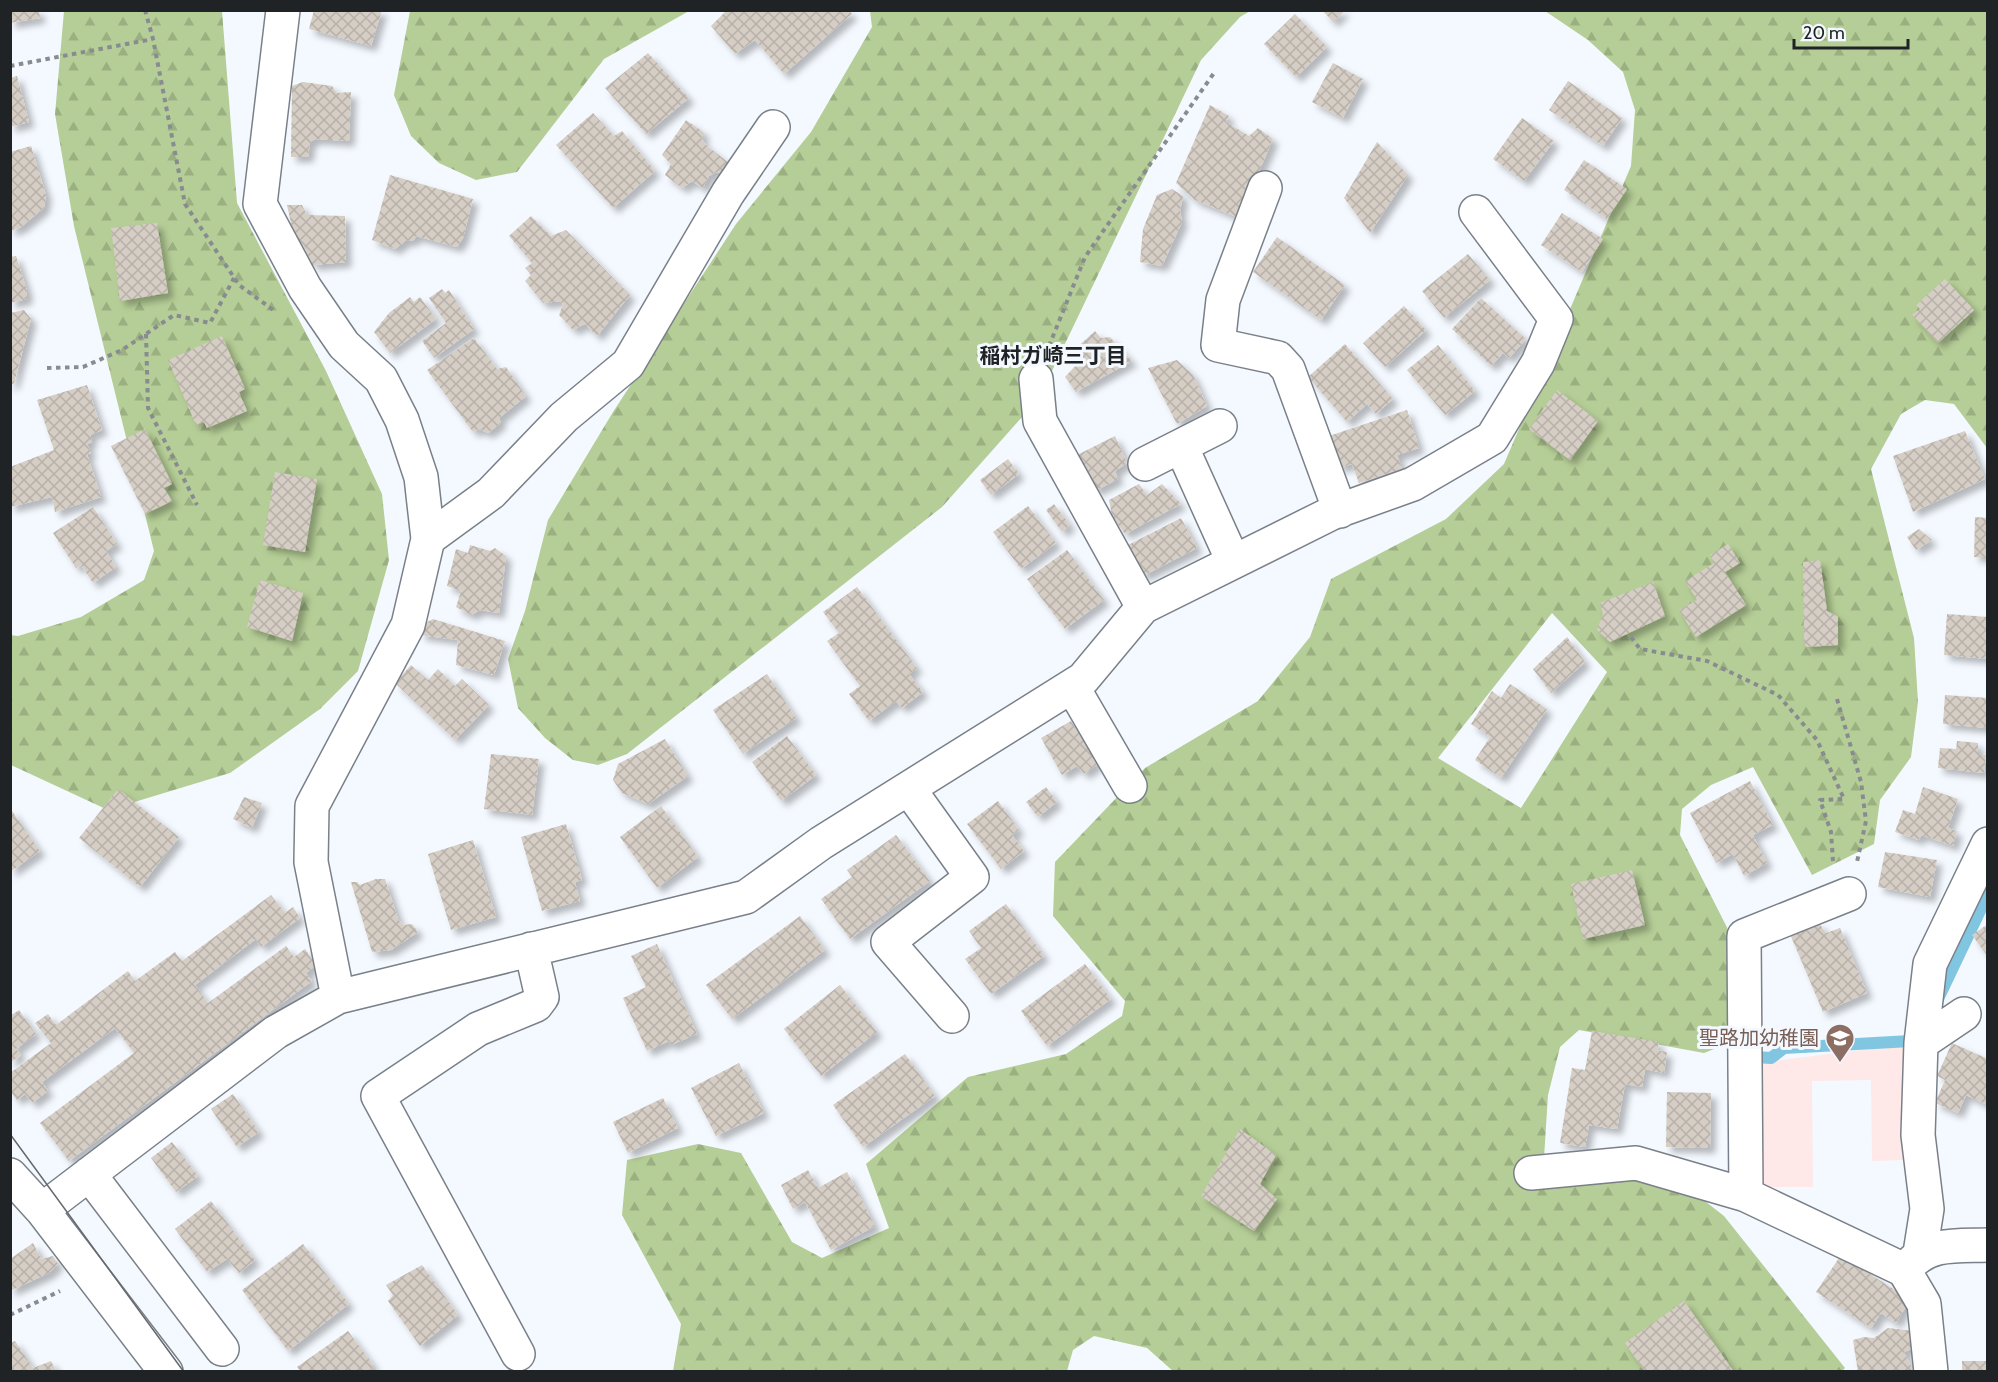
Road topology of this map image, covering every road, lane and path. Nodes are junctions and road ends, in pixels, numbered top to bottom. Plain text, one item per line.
1 (145, 10) edge
2 (283, 10) edge
3 (153, 39) junction
4 (10, 66) edge
5 (1214, 73) dead end
6 (774, 127) dead end
7 (1265, 188) dead end
8 (1476, 212) dead end
9 (234, 278) junction
10 (284, 318) dead end
11 (146, 333) junction
12 (47, 368) dead end
13 (1036, 379) joint
14 (1220, 426) dead end
15 (1181, 446) junction
16 (1145, 464) dead end
17 (197, 506) dead end
18 (1340, 511) junction
19 (428, 539) junction
20 (1233, 561) junction
21 (1143, 607) junction
22 (1631, 637) dead end
23 (1072, 686) junction
24 (1837, 699) dead end
25 (1130, 786) dead end
26 (909, 789) junction
27 (1988, 844) edge
28 (1849, 894) junction
29 (531, 949) junction
30 (338, 997) junction
31 (1964, 1014) dead end
32 (952, 1016) dead end
33 (1921, 1035) junction
34 (1531, 1173) dead end
35 (89, 1174) junction
36 (10, 1175) edge
37 (1746, 1195) junction
38 (28, 1207) edge
39 (1988, 1245) edge
40 (1912, 1262) junction
41 (93, 1275) junction
42 (10, 1315) edge
43 (222, 1349) dead end
44 (518, 1354) dead end
45 (166, 1371) edge
46 (1931, 1371) edge

1 - 3 path
2 - 19 street
3 - 4 path
3 - 9 path
5 - 13 path
6 - 19 street
7 - 18 street
8 - 18 street
9 - 10 path
9 - 11 path
11 - 12 path
11 - 17 path
13 - 21 street
14 - 15 street
15 - 16 street
15 - 20 street
18 - 20 street
19 - 30 street
20 - 21 street
21 - 23 street
22 - 28 path
23 - 25 street
23 - 26 street
24 - 28 path
26 - 29 street
26 - 32 street
27 - 33 street
28 - 37 street
29 - 30 street
29 - 44 street
30 - 35 street
31 - 33 street
33 - 40 street
34 - 37 street
35 - 38 street
35 - 43 street
36 - 38 street
37 - 40 street
38 - 41 street
39 - 40 street
40 - 46 street
41 - 42 path
41 - 45 street

